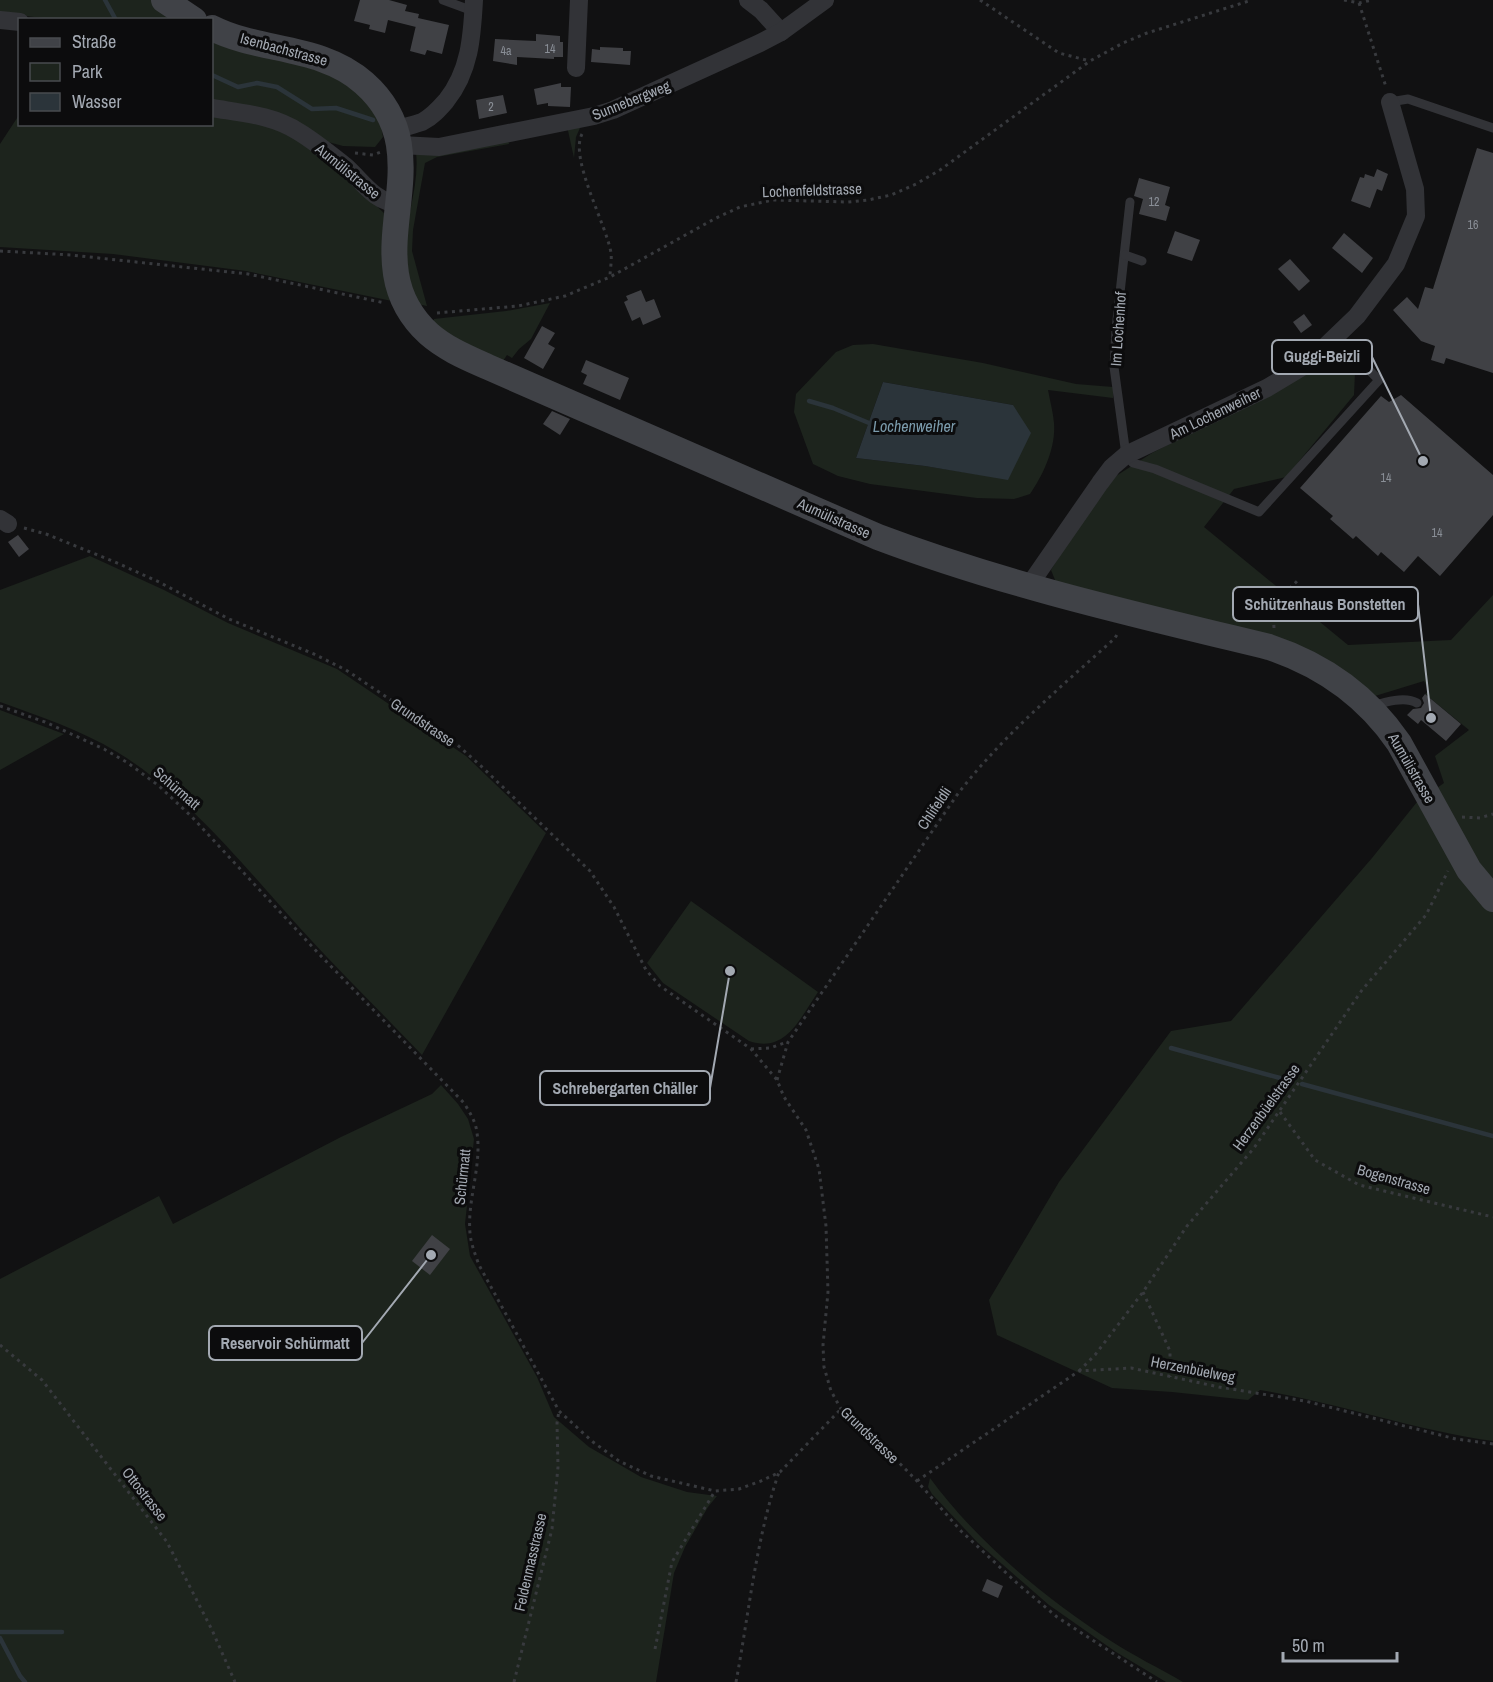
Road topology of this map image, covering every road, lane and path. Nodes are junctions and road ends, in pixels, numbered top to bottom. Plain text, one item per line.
1 (164, 0) edge
2 (443, 0) edge
3 (579, 0) edge
4 (748, 0) edge
5 (980, 0) edge
6 (1252, 0) edge
7 (1344, 0) edge
8 (1372, 0) edge
9 (824, 1) edge
10 (1241, 1) edge
11 (1359, 3) junction
12 (474, 6) edge
13 (192, 18) edge
14 (0, 20) edge
15 (18, 22) edge
16 (213, 28) edge
17 (782, 32) junction
18 (1090, 61) junction
19 (576, 68) dead end
20 (1390, 102) junction
21 (213, 108) edge
22 (594, 116) junction
23 (1493, 128) edge
24 (395, 142) junction
25 (325, 151) junction
26 (399, 202) junction
27 (1130, 202) dead end
28 (0, 251) edge
29 (1125, 255) junction
30 (1142, 261) dead end
31 (610, 277) junction
32 (410, 310) junction
33 (1328, 344) junction
34 (1126, 455) junction
35 (4, 521) edge
36 (1300, 578) dead end
37 (1028, 587) junction
38 (1127, 613) junction
39 (1275, 649) junction
40 (1417, 704) dead end
41 (0, 706) edge
42 (1370, 707) junction
43 (1493, 814) edge
44 (1440, 817) junction
45 (1456, 847) junction
46 (1493, 899) edge
47 (788, 1042) junction
48 (751, 1049) junction
49 (777, 1080) junction
50 (1280, 1112) junction
51 (1493, 1217) edge
52 (1143, 1292) junction
53 (0, 1345) edge
54 (1079, 1371) junction
55 (1170, 1377) junction
56 (841, 1409) junction
57 (560, 1410) junction
58 (1493, 1444) edge
59 (780, 1472) junction
60 (916, 1481) junction
61 (715, 1491) junction
62 (655, 1649) dead end
63 (235, 1682) edge
64 (514, 1682) edge
65 (736, 1682) edge
66 (1157, 1682) edge

1 - 13 main road
2 - 12 lane
3 - 19 street
4 - 17 street
5 - 18 path
6 - 10 path, Lochenfeldstrasse
7 - 11 path
8 - 11 path
9 - 17 street, Sunnebergweg
10 - 18 path, Lochenfeldstrasse
11 - 20 path
12 - 24 street
14 - 15 street
16 - 24 main road, Isenbachstrasse
17 - 22 street, Sunnebergweg
18 - 31 path, Lochenfeldstrasse
20 - 23 lane
20 - 33 street, Am Lochenweiher
21 - 25 street, Aumülistrasse
22 - 24 street, Sunnebergweg
22 - 31 path
24 - 25 path
24 - 26 main road, Isenbachstrasse
25 - 26 street, Aumülistrasse
26 - 32 main road, Aumülistrasse
27 - 29 lane, Im Lochenhof
28 - 32 path, Lochenfeldstrasse
29 - 30 lane
29 - 34 lane, Im Lochenhof
31 - 32 path, Lochenfeldstrasse
32 - 37 main road, Aumülistrasse
33 - 34 street, Am Lochenweiher
33 - 34 lane
34 - 37 street, Am Lochenweiher
35 - 48 path, Grundstrasse
36 - 39 path
37 - 38 main road, Aumülistrasse
38 - 39 main road, Aumülistrasse
38 - 47 path, Chlifeldli
39 - 42 main road, Aumülistrasse
40 - 42 lane
41 - 57 path, Schürmatt
42 - 44 main road, Aumülistrasse
43 - 44 path
44 - 45 main road, Aumülistrasse
45 - 46 main road, Aumülistrasse
45 - 50 path, Herzenbüelstrasse
47 - 48 path
47 - 49 path
48 - 49 path, Grundstrasse
49 - 56 path, Grundstrasse
50 - 51 path, Bogenstrasse
50 - 52 path, Herzenbüelstrasse
52 - 54 path, Herzenbüelstrasse
52 - 55 path
53 - 63 path, Ottostrasse
54 - 55 path, Herzenbüelweg
54 - 60 path
55 - 58 path, Herzenbüelweg
56 - 59 path, Schürmatt
56 - 60 path, Grundstrasse
57 - 61 path, Schürmatt
57 - 64 path, Feldenmasstrasse
59 - 61 path, Schürmatt
59 - 65 path
60 - 66 path, Grundstrasse
61 - 62 path

